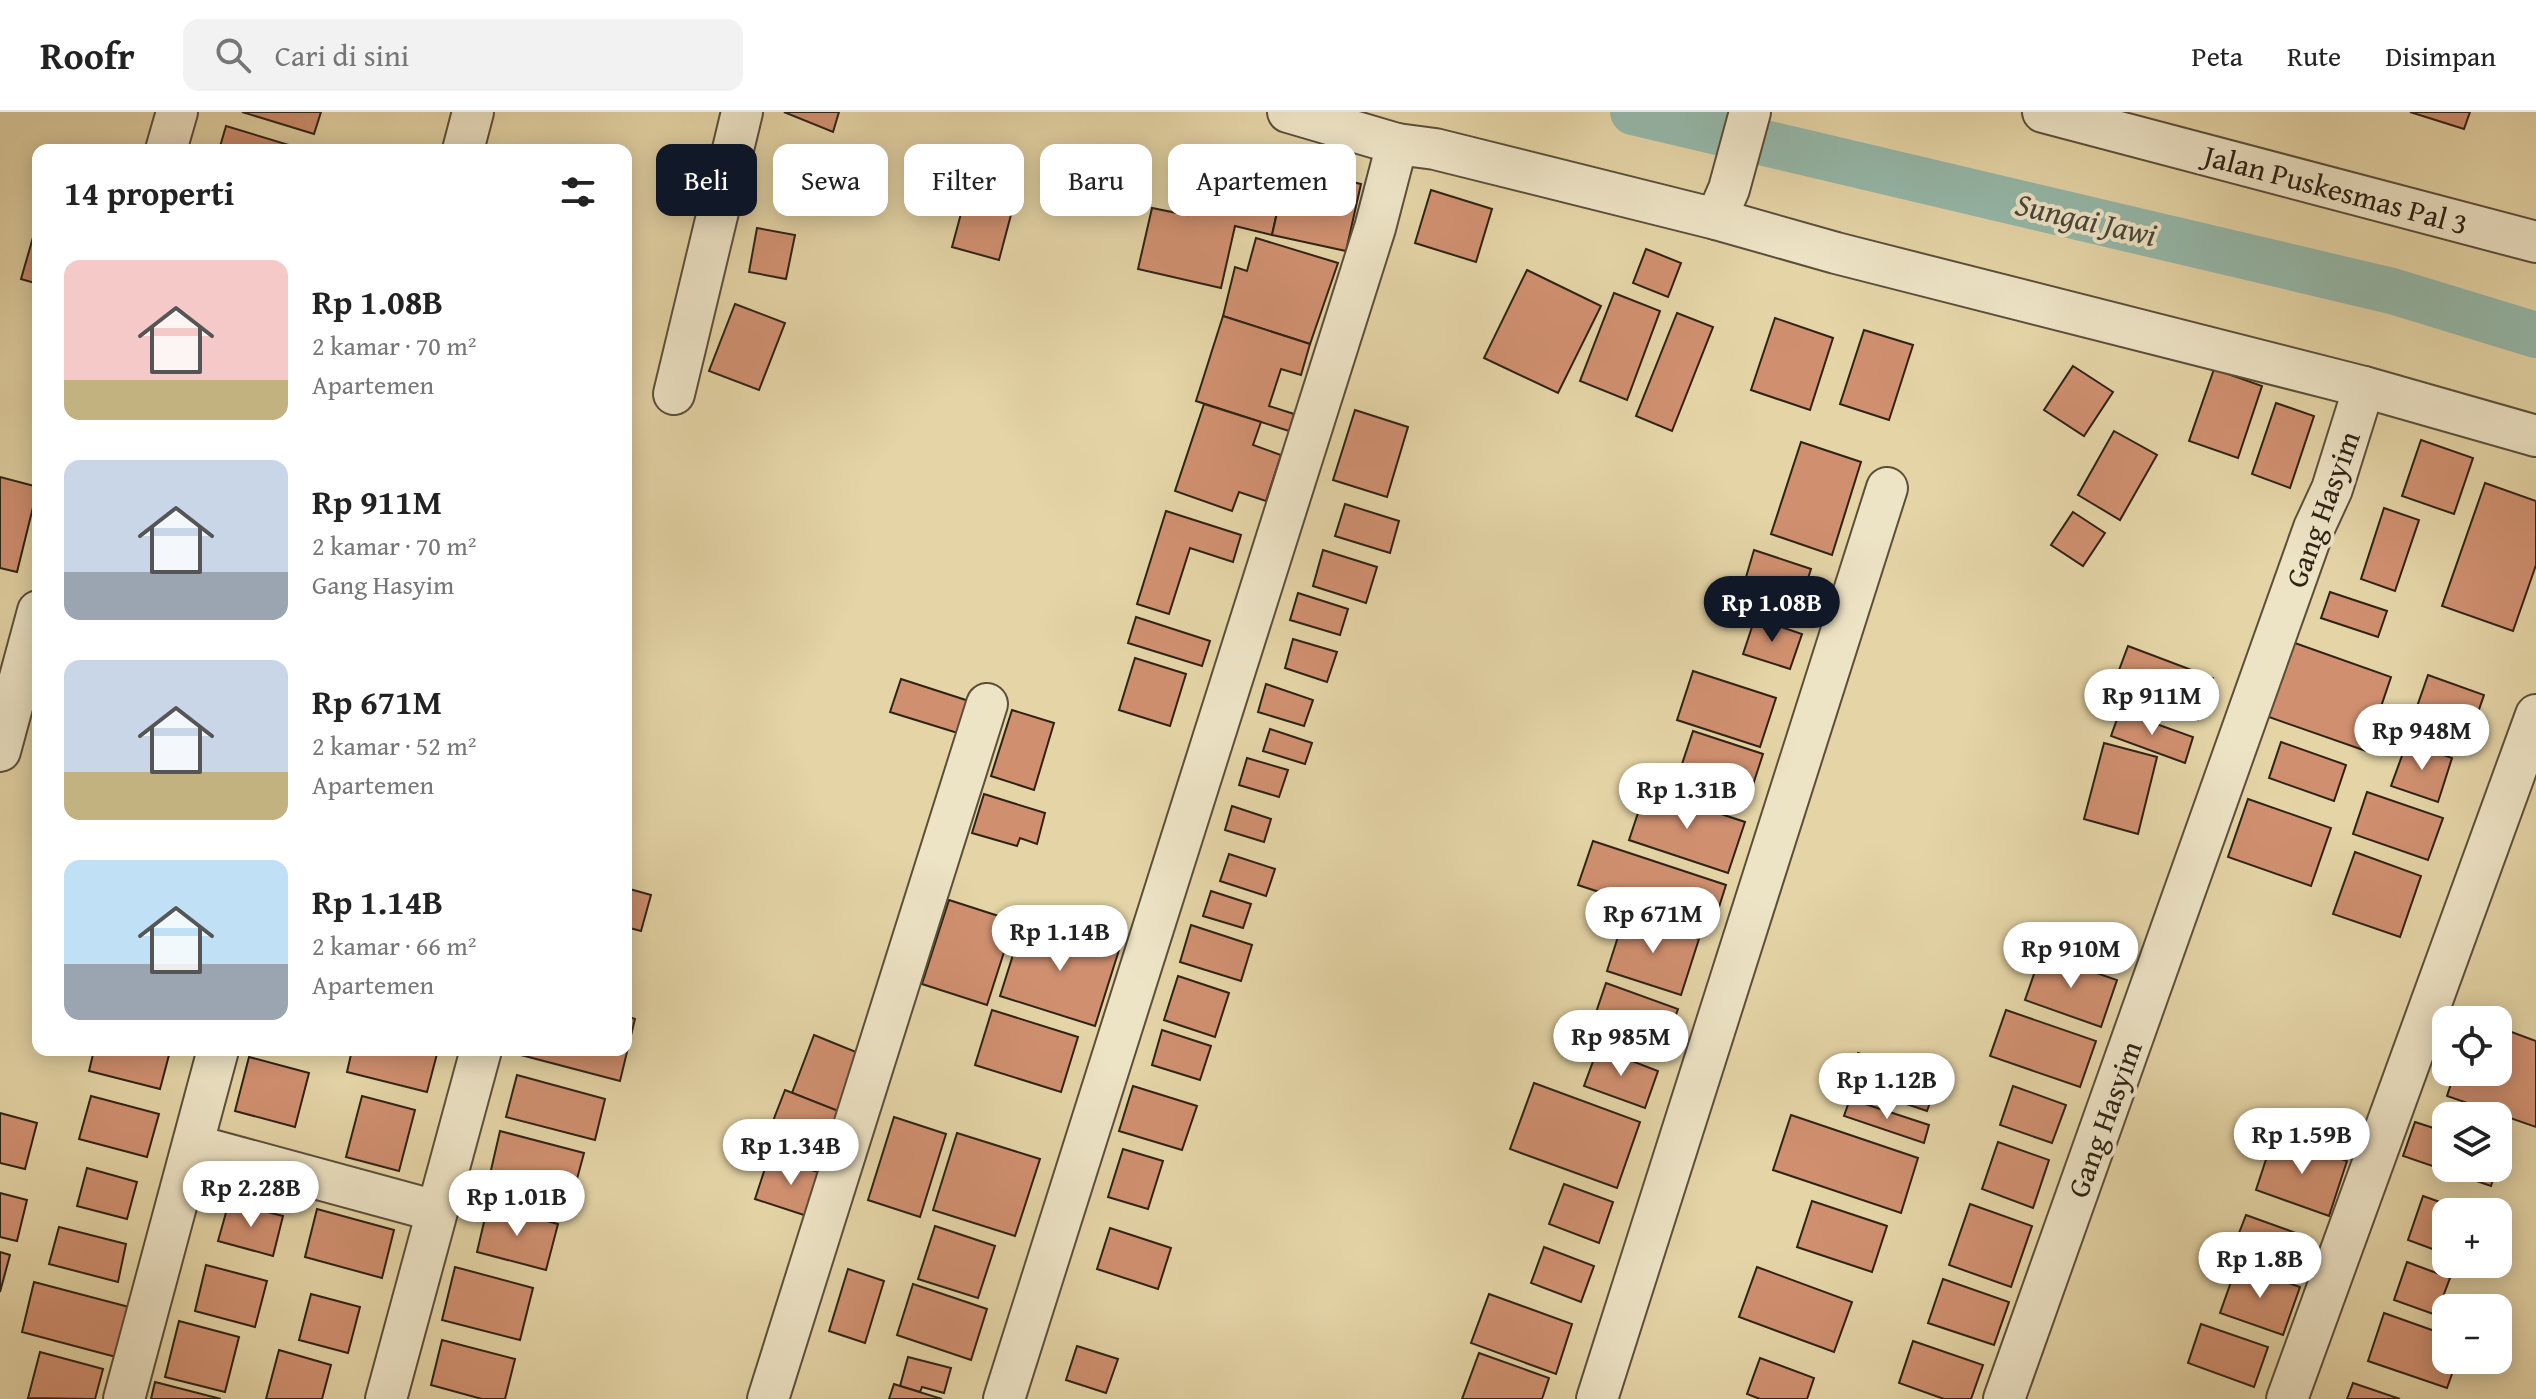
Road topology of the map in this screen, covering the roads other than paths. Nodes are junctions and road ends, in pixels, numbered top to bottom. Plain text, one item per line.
1 (177, 112) edge
2 (473, 112) edge
3 (742, 112) edge
4 (1288, 112) edge
5 (1750, 112) edge
6 (2043, 112) edge
7 (168, 144) edge
8 (465, 144) edge
9 (1397, 144) junction
10 (1722, 204) junction
11 (2536, 242) edge
12 (2364, 387) junction
13 (674, 394) dead end
14 (2536, 436) edge
15 (1887, 488) dead end
16 (32, 633) edge
17 (987, 704) dead end
18 (2536, 715) edge
19 (0, 751) edge
20 (216, 1056) edge
21 (479, 1056) edge
22 (193, 1145) junction
23 (436, 1211) junction
24 (124, 1399) edge
25 (386, 1399) edge
26 (768, 1399) edge
27 (1004, 1399) edge
28 (1597, 1399) edge
29 (2004, 1399) edge
30 (2287, 1399) edge

1 - 7 street
2 - 8 street
3 - 13 street
4 - 9 street
5 - 10 street
6 - 11 street, Jalan Puskesmas Pal 3
9 - 10 street
9 - 27 street
10 - 12 street
12 - 14 street
12 - 29 street, Gang Hasyim
15 - 28 street
16 - 19 street
17 - 26 street
18 - 30 street
20 - 22 street
21 - 23 street
22 - 23 street
22 - 24 street
23 - 25 street

